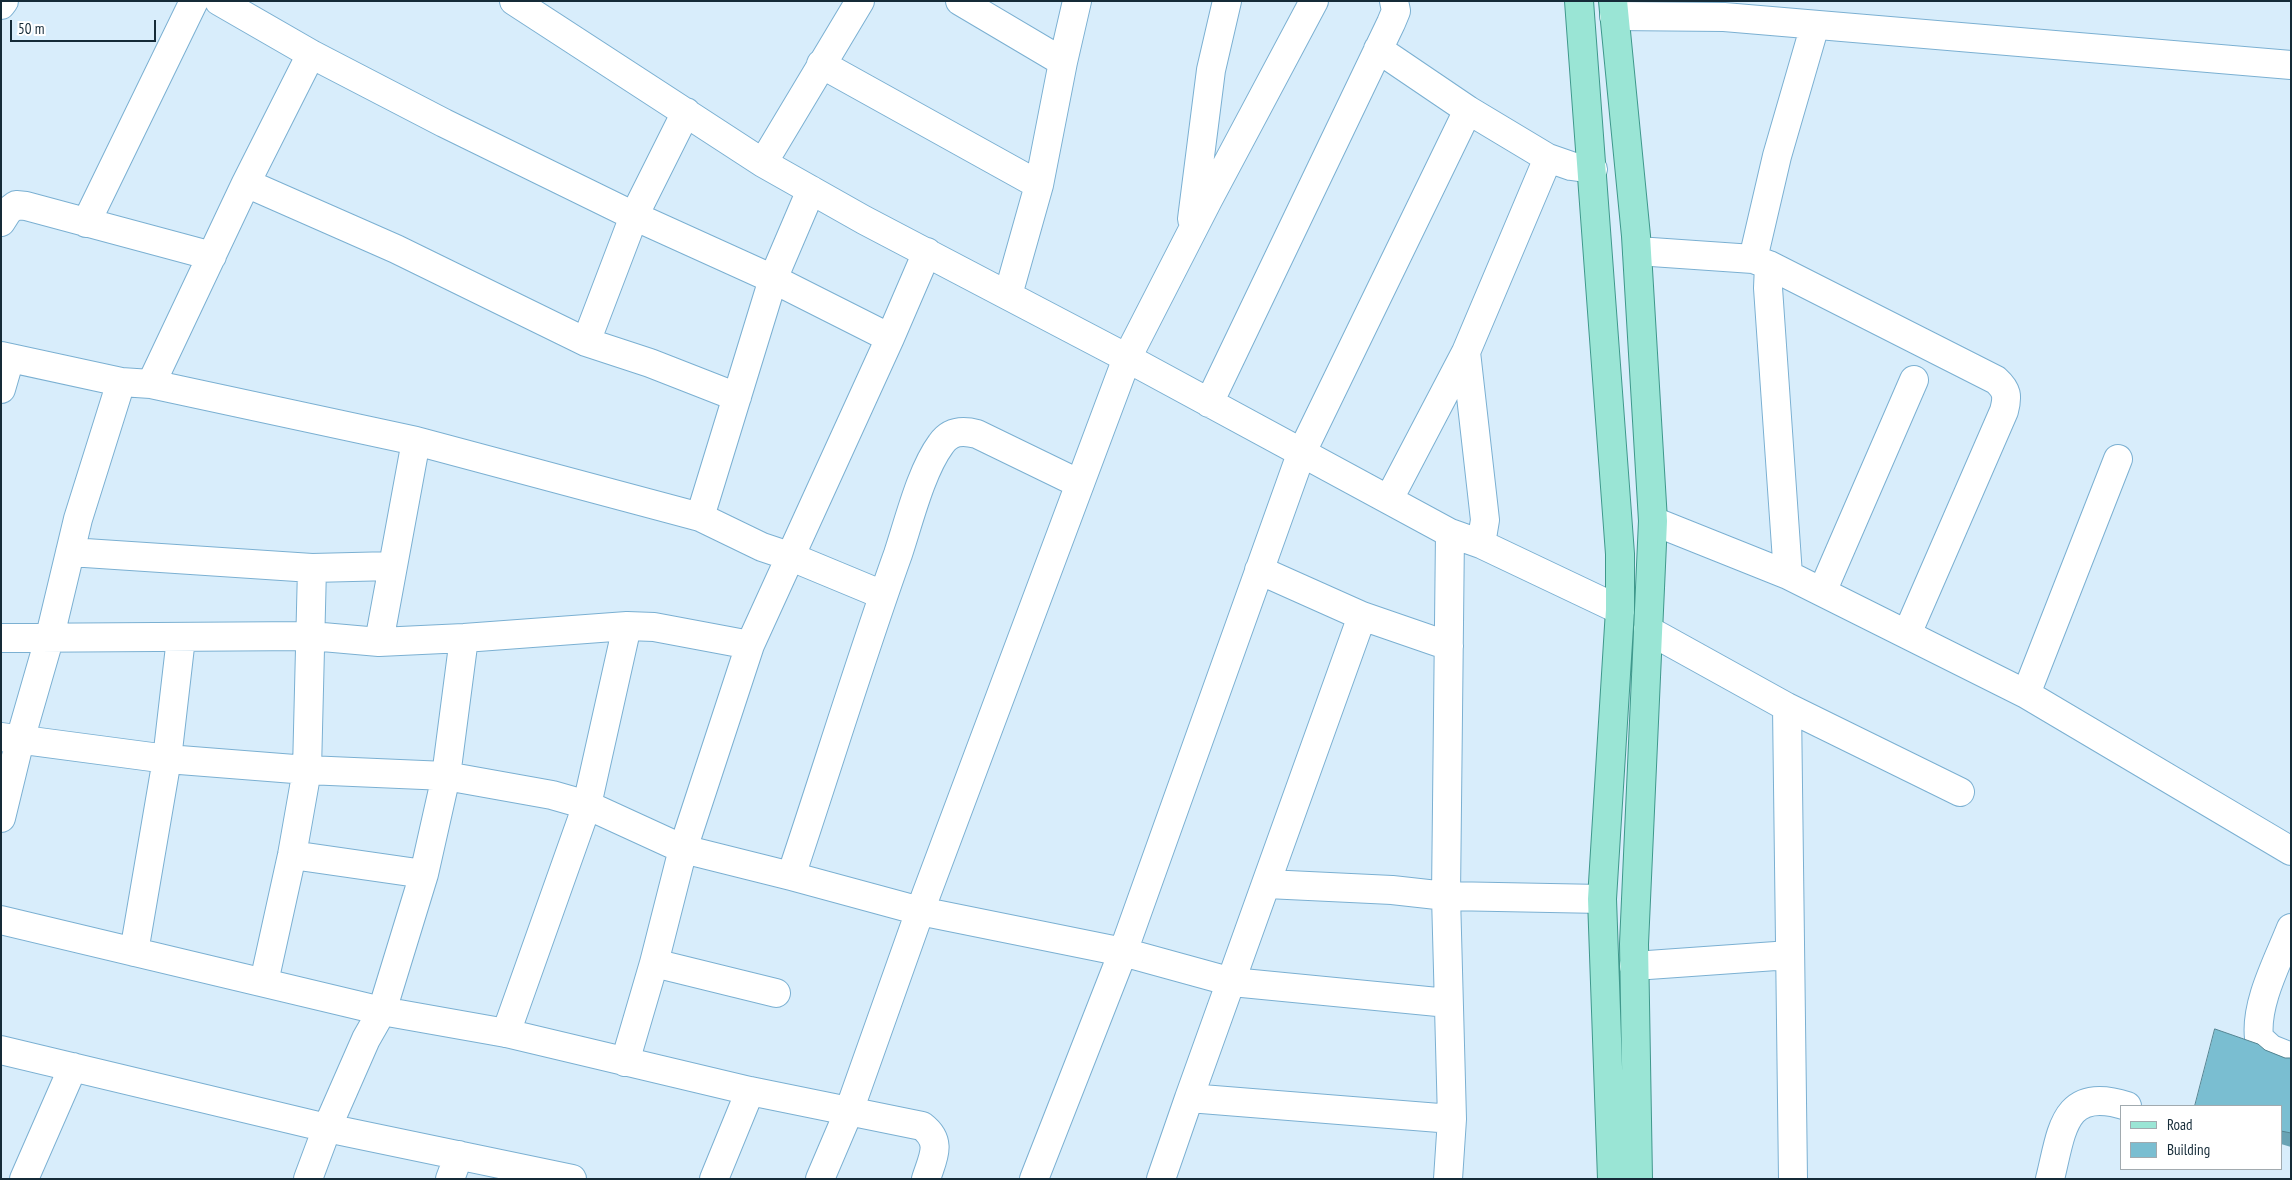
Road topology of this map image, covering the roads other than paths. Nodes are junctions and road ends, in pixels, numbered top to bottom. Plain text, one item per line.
1 (4, 1) edge
2 (194, 1) edge
3 (220, 1) edge
4 (860, 1) edge
5 (960, 1) edge
6 (1077, 1) edge
7 (1227, 1) edge
8 (1314, 1) edge
9 (1394, 1) edge
10 (1579, 1) edge
11 (518, 2) edge
12 (1, 4) edge
13 (1613, 9) edge
14 (1727, 9) edge
15 (1814, 25) junction
16 (1378, 49) junction
17 (311, 54) junction
18 (1063, 62) junction
19 (821, 64) junction
20 (2291, 65) edge
21 (1468, 110) junction
22 (686, 112) junction
23 (1548, 158) junction
24 (764, 163) junction
25 (1593, 169) junction
26 (246, 183) junction
27 (1039, 185) junction
28 (811, 190) junction
29 (634, 216) junction
30 (1, 222) edge
31 (86, 223) junction
32 (1189, 238) junction
33 (1637, 251) junction
34 (927, 252) junction
35 (212, 256) junction
36 (1761, 262) junction
37 (773, 279) junction
38 (1008, 294) junction
39 (890, 338) junction
40 (586, 342) junction
41 (1466, 352) junction
42 (6, 357) edge
43 (1128, 358) junction
44 (1914, 380) dead end
45 (121, 382) junction
46 (151, 384) junction
47 (1, 389) edge
48 (737, 397) junction
49 (1208, 403) junction
50 (416, 440) junction
51 (1301, 454) junction
52 (2118, 459) dead end
53 (1080, 484) junction
54 (1389, 499) junction
55 (700, 517) junction
56 (1653, 520) junction
57 (1450, 533) junction
58 (1481, 544) junction
59 (70, 552) junction
60 (789, 556) junction
61 (393, 566) junction
62 (312, 568) junction
63 (1259, 570) junction
64 (1788, 575) junction
65 (1822, 592) junction
66 (883, 595) junction
67 (1620, 610) junction
68 (1362, 616) junction
69 (627, 626) junction
70 (1648, 630) junction
71 (1908, 634) junction
72 (50, 636) junction
73 (311, 636) junction
74 (1, 638) edge
75 (181, 638) junction
76 (464, 638) junction
77 (379, 642) junction
78 (750, 645) junction
79 (1449, 646) junction
80 (2026, 694) junction
81 (1787, 707) junction
82 (10, 738) edge
83 (167, 758) junction
84 (308, 770) junction
85 (446, 776) junction
86 (1960, 792) dead end
87 (587, 805) junction
88 (1, 818) edge
89 (683, 849) junction
90 (2291, 851) edge
91 (292, 856) junction
92 (424, 874) junction
93 (791, 876) junction
94 (1267, 884) junction
95 (1446, 896) junction
96 (1602, 899) junction
97 (920, 912) junction
98 (1, 920) edge
99 (2291, 928) edge
100 (134, 952) junction
101 (1122, 952) junction
102 (1790, 955) junction
103 (654, 963) junction
104 (1634, 966) junction
105 (264, 982) junction
106 (1232, 982) junction
107 (776, 993) dead end
108 (1448, 1003) junction
109 (382, 1011) junction
110 (506, 1032) junction
111 (1, 1050) edge
112 (2291, 1057) edge
113 (625, 1062) junction
114 (73, 1067) junction
115 (750, 1091) junction
116 (1189, 1098) junction
117 (2121, 1105) edge
118 (849, 1110) junction
119 (1452, 1119) junction
120 (327, 1128) junction
121 (455, 1167) edge
122 (24, 1179) edge
123 (308, 1179) edge
124 (572, 1179) edge
125 (714, 1179) edge
126 (820, 1179) edge
127 (926, 1179) edge
128 (1034, 1179) edge
129 (1161, 1179) edge
130 (1448, 1179) edge
131 (1612, 1179) edge
132 (1638, 1179) edge
133 (1793, 1179) edge
134 (2050, 1179) edge

1 - 12 street
2 - 31 street
3 - 17 street
4 - 19 street
5 - 18 street
6 - 18 street
7 - 32 street
8 - 32 street
9 - 16 street
10 - 25 main road
11 - 22 street
13 - 14 street
13 - 33 main road
14 - 15 street
15 - 20 street
15 - 36 street
16 - 21 street
16 - 49 street
17 - 26 street
17 - 29 street
18 - 27 street
19 - 24 street
19 - 27 street
21 - 23 street
21 - 51 street
22 - 24 street
22 - 29 street
23 - 25 street
23 - 41 street
24 - 28 street
25 - 67 main road
26 - 35 street
26 - 40 street
27 - 38 street
28 - 34 street
28 - 37 street
29 - 37 street
29 - 40 street
30 - 31 street
31 - 35 street
32 - 43 street
33 - 36 street
33 - 56 main road
34 - 38 street
34 - 39 street
35 - 46 street
36 - 64 street
36 - 71 street
37 - 39 street
37 - 48 street
38 - 43 street
39 - 60 street
40 - 48 street
41 - 54 street
41 - 58 street
42 - 45 street
42 - 47 street
43 - 49 street
43 - 53 street
44 - 65 street
45 - 46 street
45 - 59 street
46 - 50 street
48 - 55 street
49 - 51 street
50 - 55 street
50 - 61 street
51 - 54 street
51 - 63 street
52 - 80 street
53 - 66 street
53 - 97 street
54 - 57 street
55 - 60 street
56 - 64 street
56 - 70 main road
57 - 58 street
57 - 79 street
58 - 67 street
59 - 62 street
59 - 72 street
60 - 66 street
60 - 78 street
61 - 62 street
61 - 77 street
62 - 73 street
63 - 68 street
63 - 101 street
64 - 65 street
65 - 71 street
66 - 93 street
67 - 96 main road
68 - 79 street
68 - 94 street
69 - 76 street
69 - 78 street
69 - 87 street
70 - 81 street
70 - 104 main road
71 - 80 street
72 - 74 street
72 - 75 street
72 - 82 street
73 - 75 street
73 - 77 street
73 - 84 street
75 - 83 street
76 - 77 street
76 - 85 street
78 - 89 street
79 - 95 street
80 - 90 street
81 - 86 street
81 - 102 street
82 - 83 street
82 - 88 street
83 - 84 street
83 - 100 street
84 - 85 street
84 - 91 street
85 - 87 street
85 - 92 street
87 - 89 street
87 - 110 street
89 - 93 street
89 - 103 street
91 - 92 street
91 - 105 street
92 - 109 street
93 - 97 street
94 - 95 street
94 - 106 street
95 - 96 street
95 - 108 street
96 - 131 main road
97 - 101 street
97 - 118 street
98 - 100 street
99 - 112 street
100 - 105 street
101 - 106 street
101 - 128 street
102 - 104 street
102 - 133 street
103 - 107 street
103 - 113 street
104 - 132 main road
105 - 109 street
106 - 108 street
106 - 116 street
108 - 119 street
109 - 110 street
109 - 120 street
110 - 113 street
111 - 114 street
113 - 115 street
114 - 120 street
114 - 122 street
115 - 118 street
115 - 125 street
116 - 119 street
116 - 129 street
117 - 134 street
118 - 126 street
118 - 127 street
119 - 130 street
120 - 121 street
120 - 123 street
121 - 124 street

